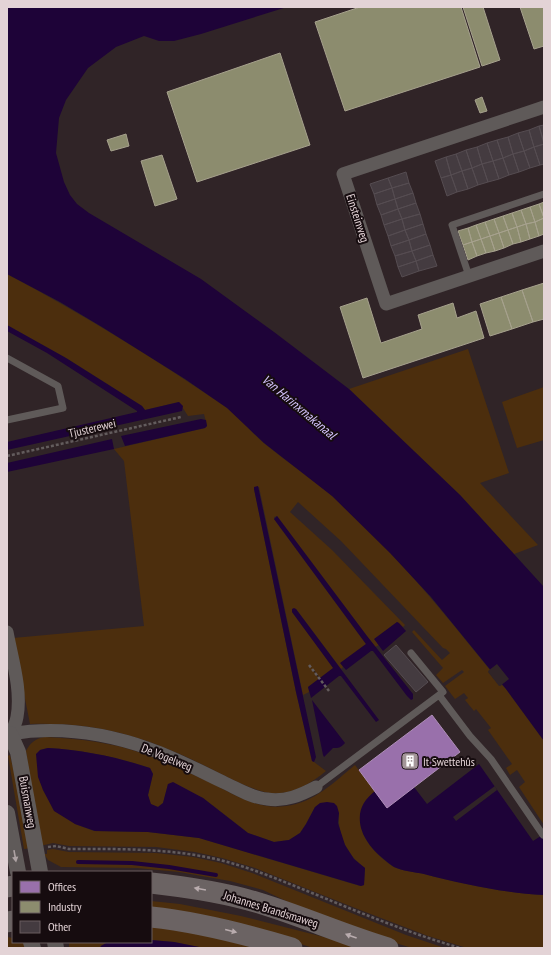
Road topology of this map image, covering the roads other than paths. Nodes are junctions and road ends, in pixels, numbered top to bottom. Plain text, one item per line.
1 (544, 107) edge
2 (544, 194) edge
3 (544, 251) edge
4 (469, 276) junction
5 (7, 358) edge
6 (7, 420) edge
7 (7, 632) edge
8 (411, 654) dead end
9 (439, 695) junction
10 (8, 737) edge
11 (316, 788) joint
12 (7, 813) edge
13 (542, 835) dead end
14 (18, 871) edge
15 (40, 871) edge
16 (152, 883) edge
17 (152, 917) edge
18 (292, 948) edge
19 (388, 948) edge

1 - 4 street, Einsteinweg
2 - 4 lane
3 - 4 street, Einsteinweg
5 - 6 lane
7 - 10 street
8 - 9 lane
9 - 11 lane
9 - 13 lane
10 - 11 street, De Vogelweg
10 - 15 street, Buismanweg
12 -> 14 street, Buismanweg
19 -> 16 main road, Johannes Brandsmaweg
17 -> 18 main road

